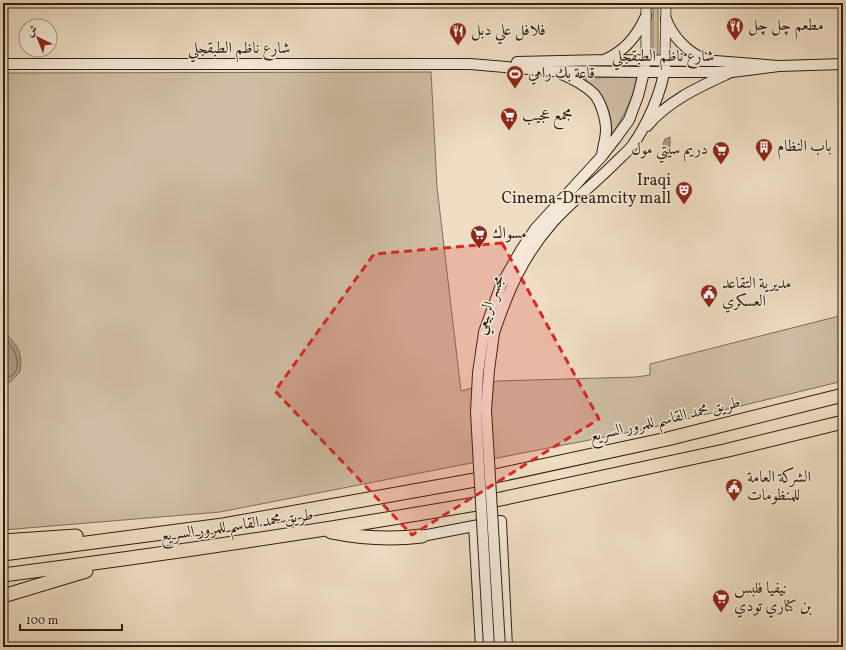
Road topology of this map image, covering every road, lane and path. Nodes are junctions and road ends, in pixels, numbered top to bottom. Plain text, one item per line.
1 (646, 3) edge
2 (666, 3) edge
3 (646, 16) junction
4 (666, 19) junction
5 (605, 60) junction
6 (646, 60) junction
7 (665, 60) junction
8 (715, 61) junction
9 (3, 64) edge
10 (474, 64) junction
11 (843, 64) edge
12 (779, 66) junction
13 (553, 71) junction
14 (644, 72) junction
15 (664, 72) junction
16 (732, 72) junction
17 (631, 146) junction
18 (602, 156) junction
19 (489, 332) junction
20 (843, 395) edge
21 (843, 422) edge
22 (495, 476) dead end
23 (475, 480) dead end
24 (496, 500) dead end
25 (476, 504) dead end
26 (498, 521) dead end
27 (223, 525) junction
28 (323, 530) junction
29 (422, 536) joint
30 (3, 541) edge
31 (3, 554) edge
32 (123, 560) junction
33 (3, 576) edge
34 (3, 596) edge
35 (481, 647) edge
36 (489, 647) edge
37 (500, 647) edge
38 (507, 647) edge

1 - 3 street
2 - 4 street
3 - 5 main road
3 - 6 street
4 - 7 street
4 - 8 main road
5 - 6 main road, شارع ناظم الطبقجلي
5 - 10 main road, شارع ناظم الطبقجلي
6 - 7 main road, شارع ناظم الطبقجلي
6 - 14 main road, مجسر الربيعي
7 - 8 main road, شارع ناظم الطبقجلي
7 - 15 main road, مجسر الربيعي
8 - 12 main road, شارع ناظم الطبقجلي
9 - 10 main road, شارع ناظم الطبقجلي
10 - 13 main road, شارع ناظم الطبقجلي
11 - 12 main road, شارع ناظم الطبقجلي
12 - 16 main road, شارع ناظم الطبقجلي
13 - 14 main road, شارع ناظم الطبقجلي
13 - 18 main road
14 - 15 main road, شارع ناظم الطبقجلي
14 - 18 main road, مجسر الربيعي
15 - 16 main road, شارع ناظم الطبقجلي
15 - 17 main road, مجسر الربيعي
16 - 17 main road
17 - 19 main road, مجسر الربيعي
18 - 19 main road, مجسر الربيعي
19 - 36 main road, مجسر الربيعي, bridge
19 - 37 main road, مجسر الربيعي, bridge
20 - 22 highway, طريق محمد القاسم للمرور السريع
21 - 24 highway
23 - 27 highway, طريق محمد القاسم للمرور السريع
25 - 28 highway, طريق محمد القاسم للمرور السريع
26 - 38 main road
27 - 30 highway
27 - 31 highway, طريق محمد القاسم للمرور السريع
28 - 29 highway
28 - 32 highway, طريق محمد القاسم للمرور السريع
29 - 35 main road
32 - 33 highway, طريق محمد القاسم للمرور السريع
32 - 34 highway

